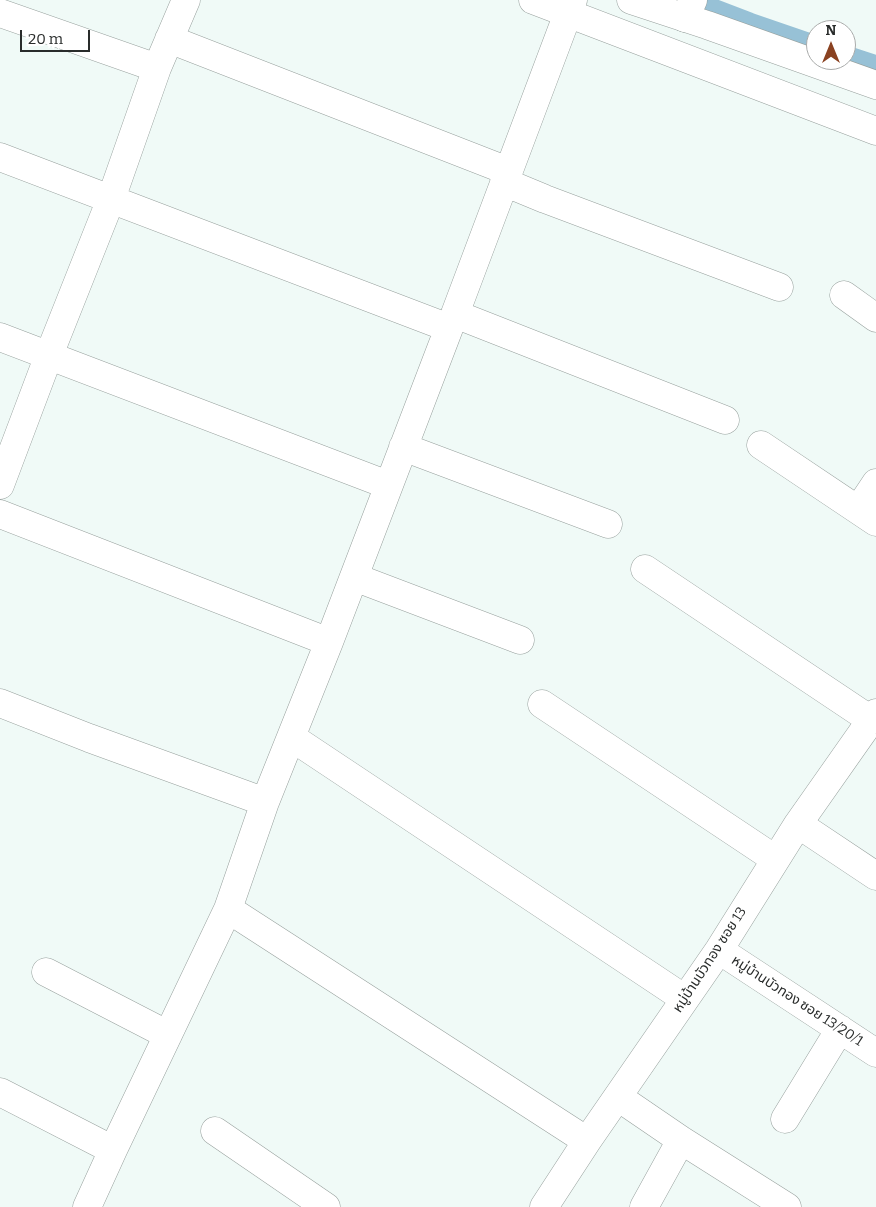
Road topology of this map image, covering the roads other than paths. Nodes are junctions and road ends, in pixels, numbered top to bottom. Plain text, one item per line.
1 (186, 0) edge
2 (533, 0) edge
3 (632, 0) edge
4 (570, 6) edge
5 (689, 8) edge
6 (0, 13) edge
7 (169, 40) junction
8 (157, 68) junction
9 (876, 85) edge
10 (876, 131) edge
11 (0, 157) edge
12 (506, 177) junction
13 (111, 199) junction
14 (779, 287) dead end
15 (844, 295) dead end
16 (876, 318) edge
17 (452, 321) junction
18 (0, 336) edge
19 (49, 355) junction
20 (725, 420) dead end
21 (761, 445) dead end
22 (403, 447) junction
23 (876, 483) edge
24 (0, 485) edge
25 (388, 485) junction
26 (0, 514) edge
27 (867, 516) edge
28 (608, 524) dead end
29 (644, 569) dead end
30 (354, 577) junction
31 (520, 640) dead end
32 (329, 642) junction
33 (0, 703) edge
34 (542, 704) dead end
35 (874, 717) edge
36 (291, 737) junction
37 (265, 802) junction
38 (798, 824) junction
39 (775, 859) junction
40 (876, 876) edge
41 (228, 909) junction
42 (719, 950) junction
43 (46, 972) dead end
44 (685, 999) junction
45 (840, 1029) junction
46 (168, 1035) junction
47 (876, 1053) edge
48 (0, 1092) edge
49 (618, 1097) junction
50 (785, 1119) dead end
51 (215, 1131) dead end
52 (681, 1140) junction
53 (587, 1141) junction
54 (112, 1150) junction
55 (87, 1207) edge
56 (326, 1207) edge
57 (544, 1207) edge
58 (644, 1207) edge
59 (787, 1207) edge

1 - 7 street
2 - 4 street
3 - 5 street
4 - 10 street
4 - 12 street
5 - 9 street
6 - 8 street
7 - 8 street
7 - 12 street
8 - 13 street
11 - 13 street
12 - 14 street
12 - 17 street
13 - 17 street
13 - 19 street
15 - 16 street
17 - 20 street
17 - 22 street
18 - 19 street
19 - 24 street
19 - 25 street
21 - 27 street
22 - 25 street
22 - 28 street
23 - 27 street
25 - 30 street
26 - 32 street
29 - 35 street
30 - 31 street
30 - 32 street
32 - 36 street
33 - 37 street
34 - 39 street
35 - 38 street, หมู่บ้านบัวทอง ซอย 13
36 - 37 street
36 - 44 street
37 - 41 street
38 - 39 street, หมู่บ้านบัวทอง ซอย 13
38 - 40 street
39 - 42 street, หมู่บ้านบัวทอง ซอย 13
41 - 46 street
41 - 53 street
42 - 44 street, หมู่บ้านบัวทอง ซอย 13
42 - 45 street, หมู่บ้านบัวทอง ซอย 13/20/1
43 - 46 street
44 - 49 street, หมู่บ้านบัวทอง ซอย 13
45 - 47 street, หมู่บ้านบัวทอง ซอย 13/20/1
45 - 50 street
46 - 54 street
48 - 54 street
49 - 52 street
49 - 53 street, หมู่บ้านบัวทอง ซอย 13
51 - 56 street
52 - 58 street
52 - 59 street
53 - 57 street, หมู่บ้านบัวทอง ซอย 13
54 - 55 street

